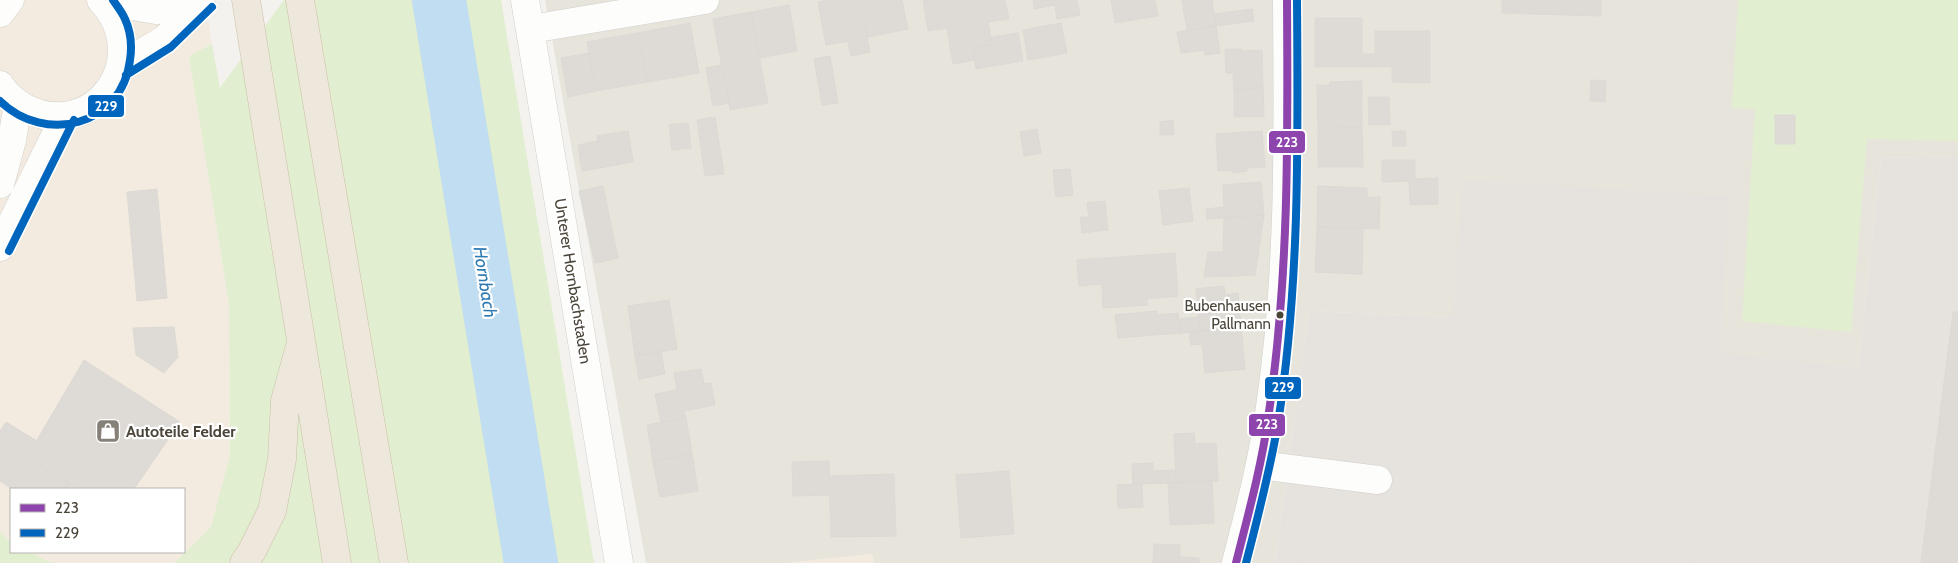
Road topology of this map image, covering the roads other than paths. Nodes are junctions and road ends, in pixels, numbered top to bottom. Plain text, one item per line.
1 (10, 0) edge
2 (102, 0) edge
3 (246, 0) edge
4 (300, 0) edge
5 (525, 0) edge
6 (705, 0) edge
7 (1287, 0) edge
8 (0, 12) edge
9 (531, 29) junction
10 (121, 66) junction
11 (9, 95) edge
12 (65, 116) junction
13 (0, 184) edge
14 (0, 247) edge
15 (302, 339) junction
16 (1260, 465) junction
17 (1378, 480) dead end
18 (244, 563) edge
19 (337, 563) edge
20 (394, 563) edge
21 (619, 563) edge
22 (1236, 563) edge

1 - 8 street
2 - 10 street
2 - 10 street
3 - 15 highway
4 - 20 highway
5 - 9 street, Unterer Hornbachstaden
6 - 9 street
7 - 16 street
9 - 21 street, Unterer Hornbachstaden
10 - 12 street
11 - 12 street
11 - 13 street
12 - 14 street
15 - 18 highway
15 - 19 highway
16 - 17 street
16 - 22 street

